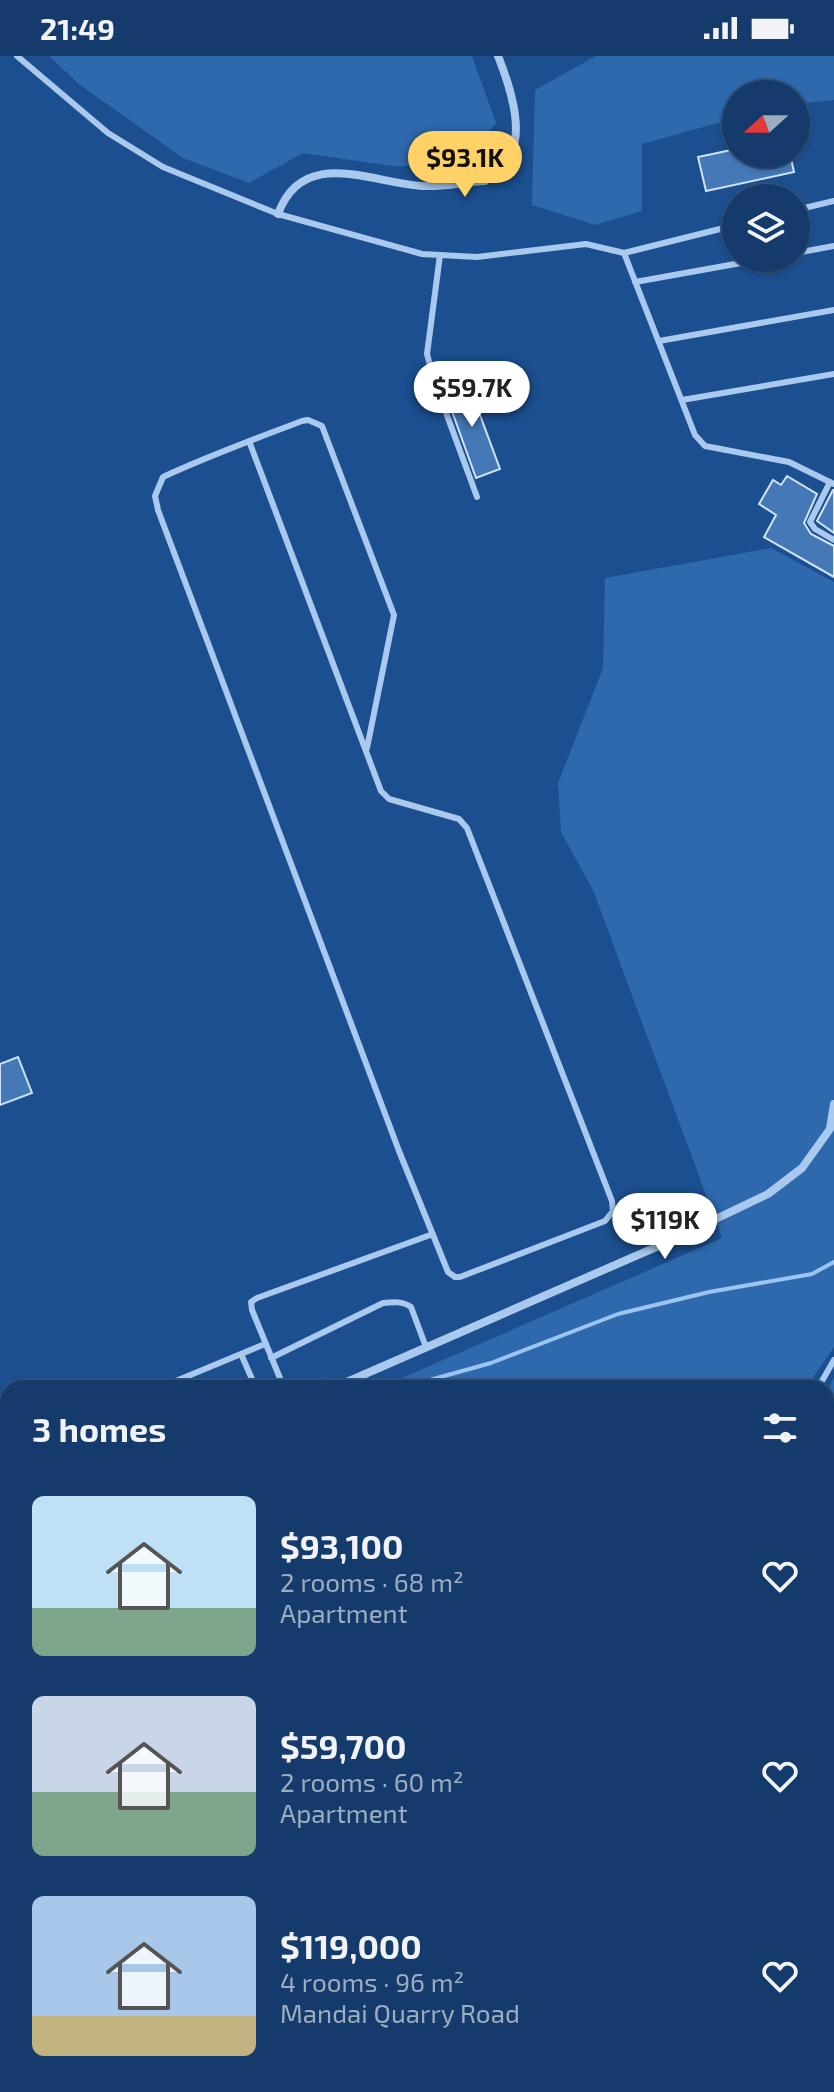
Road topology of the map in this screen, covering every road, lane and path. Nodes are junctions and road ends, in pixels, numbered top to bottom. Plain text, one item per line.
1 (17, 56) edge
2 (498, 56) edge
3 (834, 201) edge
4 (810, 207) edge
5 (278, 214) junction
6 (722, 228) edge
7 (834, 246) edge
8 (810, 250) edge
9 (624, 253) junction
10 (440, 255) junction
11 (722, 266) edge
12 (635, 282) junction
13 (834, 310) edge
14 (659, 341) junction
15 (834, 374) edge
16 (682, 400) junction
17 (249, 441) junction
18 (832, 483) edge
19 (477, 497) dead end
20 (834, 540) edge
21 (367, 748) junction
22 (834, 1104) edge
23 (433, 1234) junction
24 (265, 1344) junction
25 (426, 1347) junction
26 (241, 1354) junction
27 (271, 1358) junction
28 (834, 1360) edge
29 (187, 1380) edge
30 (252, 1380) edge
31 (281, 1380) edge
32 (351, 1380) edge
33 (823, 1380) edge

1 - 5 lane
2 - 5 street
3 - 4 lane
5 - 10 lane
6 - 9 lane
7 - 8 lane
9 - 10 lane
9 - 12 lane
10 - 19 lane
11 - 12 lane
12 - 14 lane
13 - 14 lane
14 - 16 lane
15 - 16 lane
16 - 18 lane
17 - 21 lane
17 - 21 lane
17 - 23 lane
18 - 20 lane
21 - 23 lane
22 - 25 street
23 - 24 lane
24 - 26 lane
24 - 27 lane
25 - 27 lane
25 - 32 street
26 - 29 lane
26 - 30 lane
27 - 31 lane
28 - 33 lane

